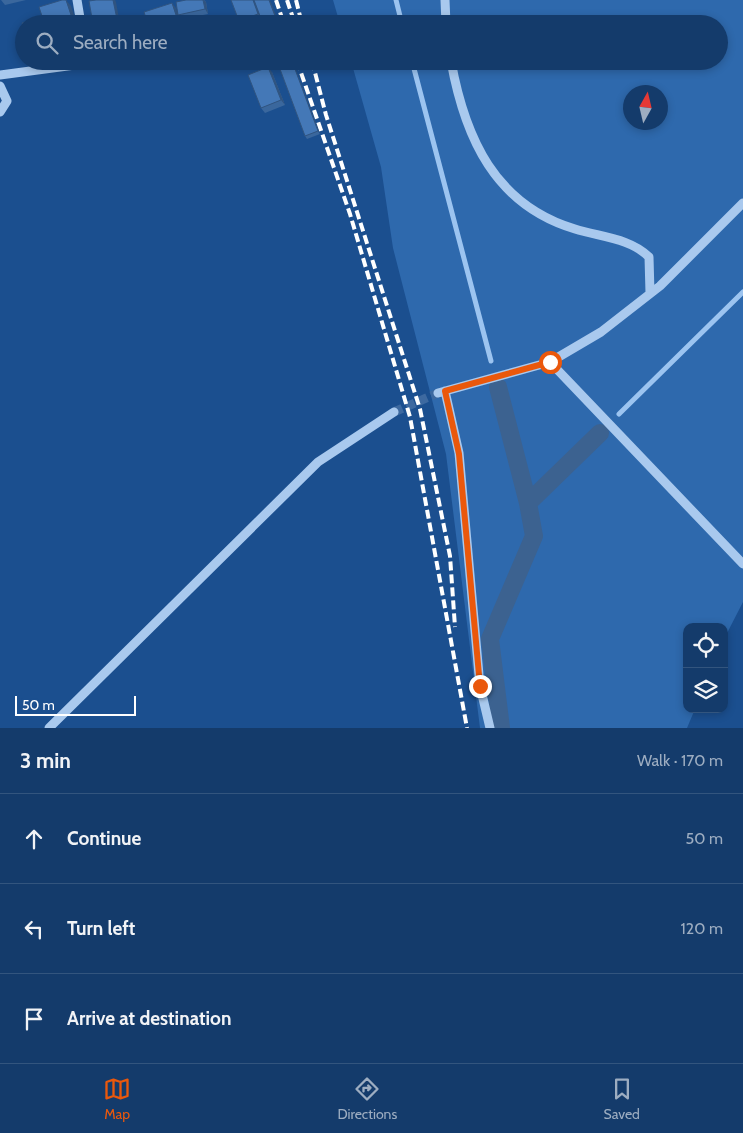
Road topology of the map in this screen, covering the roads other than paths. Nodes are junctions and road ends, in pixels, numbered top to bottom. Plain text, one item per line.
1 (77, 0) edge
2 (445, 0) edge
3 (80, 15) edge
4 (446, 15) edge
5 (38, 70) edge
6 (452, 70) edge
7 (0, 75) edge
8 (0, 86) edge
9 (0, 112) edge
10 (743, 203) edge
11 (650, 293) junction
12 (550, 362) junction
13 (394, 412) tunnel mouth
14 (743, 564) edge
15 (49, 728) edge
16 (490, 728) edge

1 - 3 street
2 - 4 street
5 - 7 street
6 - 11 street
8 - 9 street
10 - 11 street
11 - 12 street
12 - 14 street
12 - 16 street
13 - 15 street

